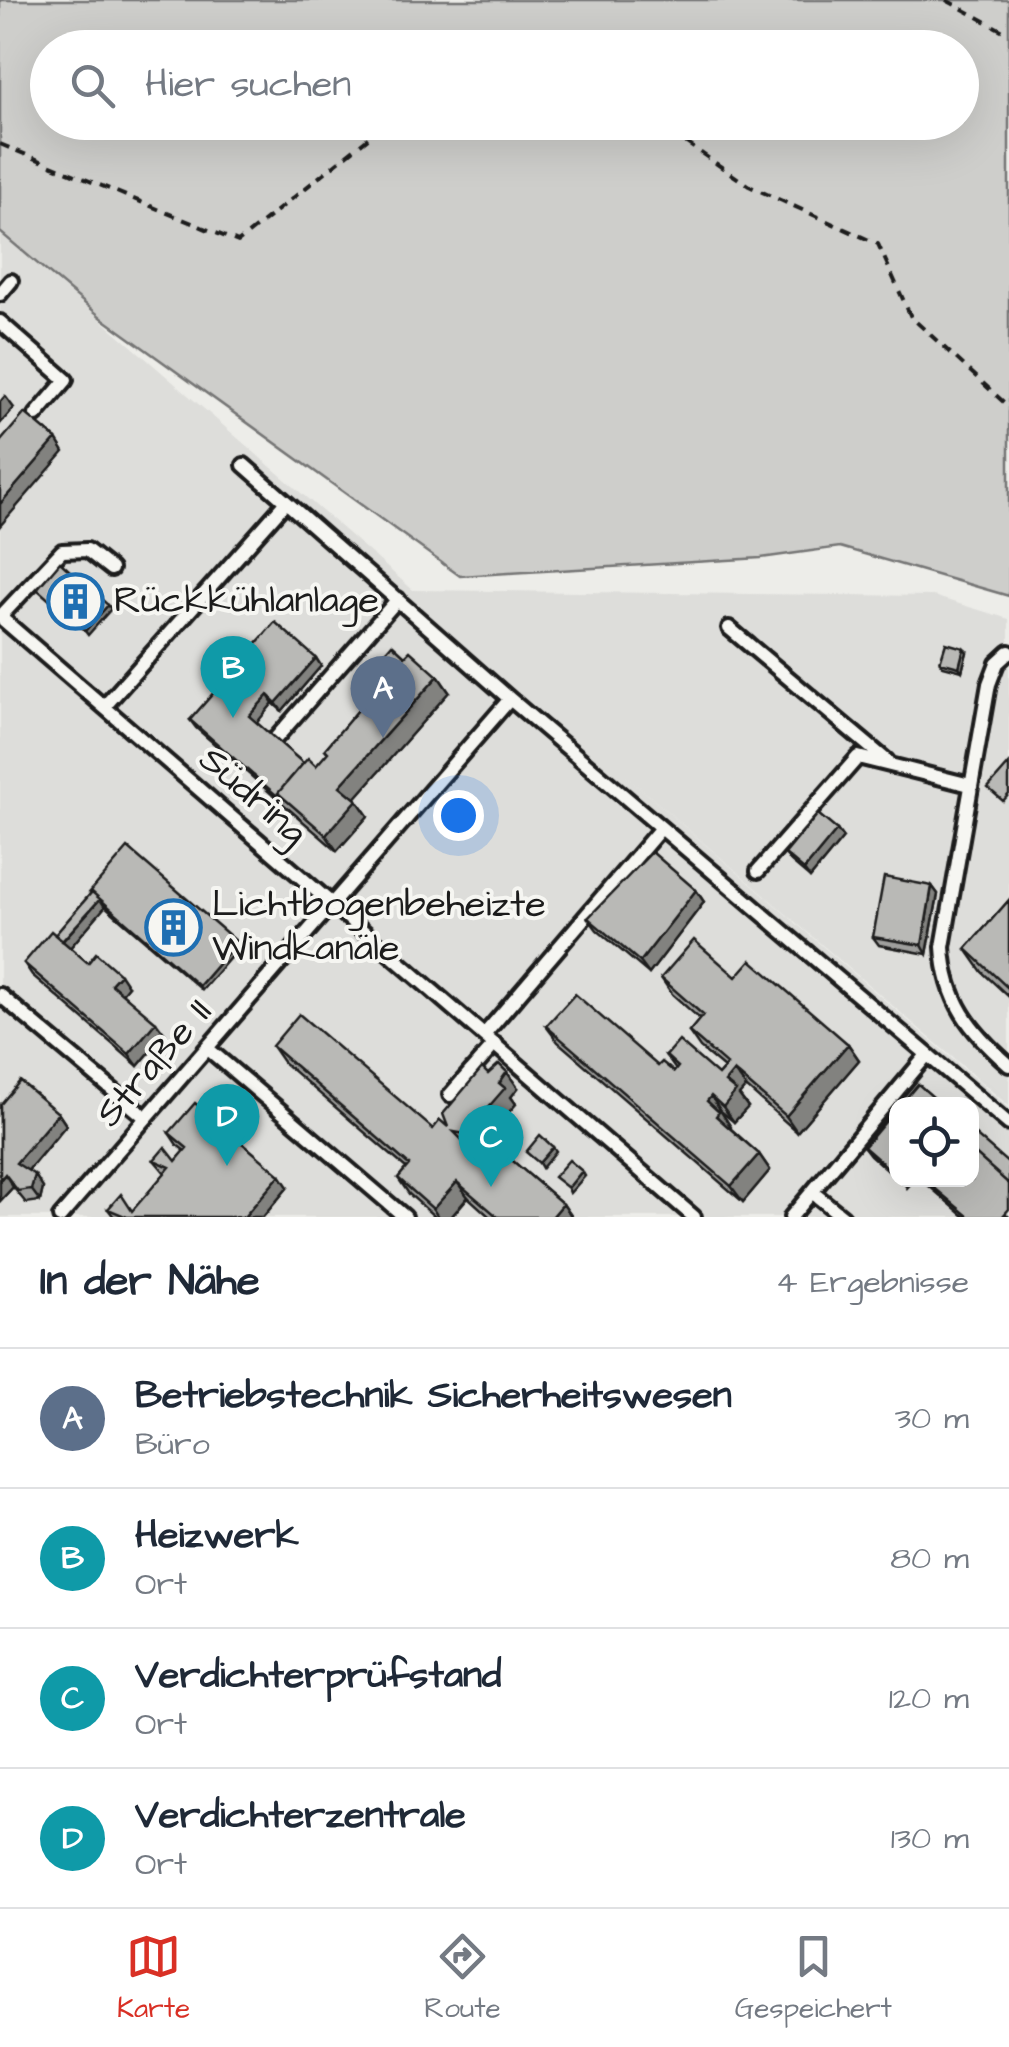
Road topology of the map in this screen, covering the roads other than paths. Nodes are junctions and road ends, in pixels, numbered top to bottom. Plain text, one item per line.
1 (11, 281) dead end
2 (0, 294) edge
3 (0, 322) edge
4 (36, 416) edge
5 (244, 465) dead end
6 (286, 502) junction
7 (111, 569) dead end
8 (398, 599) junction
9 (0, 617) edge
10 (729, 628) dead end
11 (1009, 652) edge
12 (510, 699) junction
13 (104, 707) junction
14 (276, 738) edge
15 (889, 763) junction
16 (970, 785) junction
17 (661, 828) junction
18 (758, 871) dead end
19 (332, 904) junction
20 (0, 995) edge
21 (489, 1040) junction
22 (207, 1048) junction
23 (926, 1055) junction
24 (1009, 1065) edge
25 (450, 1095) dead end
26 (146, 1118) junction
27 (1009, 1124) edge
28 (812, 1192) junction
29 (60, 1217) edge
30 (405, 1217) edge
31 (694, 1217) edge
32 (791, 1217) edge
33 (843, 1217) edge

1 - 2 lane
3 - 4 lane
5 - 6 lane
6 - 8 lane
6 - 13 lane
7 - 9 lane
8 - 12 lane
8 - 14 lane
9 - 13 lane, Südring
10 - 15 lane
11 - 16 lane
12 - 17 lane
12 - 19 lane, Straße II
13 - 19 lane, Südring
15 - 16 lane
15 - 18 lane
16 - 24 lane
17 - 21 lane
17 - 23 lane
19 - 21 lane, Südring
19 - 22 lane, Straße II
20 - 26 lane
21 - 25 lane
21 - 31 lane, Südring
22 - 26 lane, Straße II
22 - 30 lane
23 - 27 lane
23 - 28 lane
26 - 29 lane, Straße II
28 - 32 lane
28 - 33 lane

